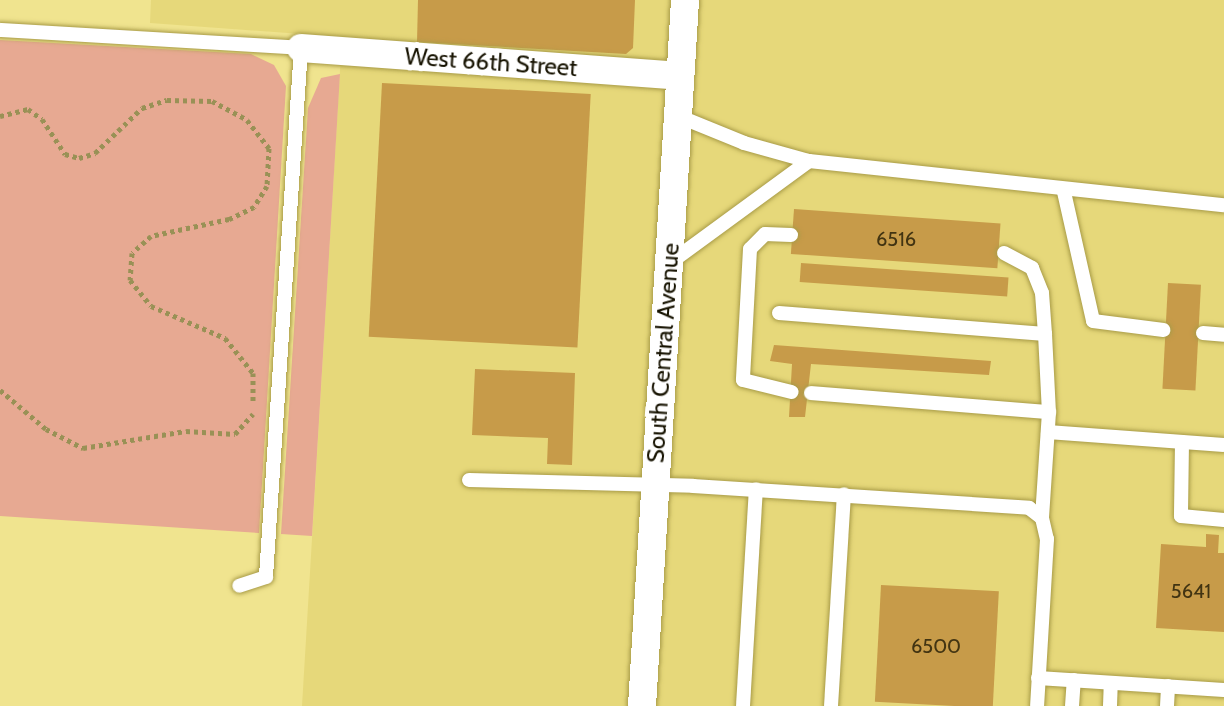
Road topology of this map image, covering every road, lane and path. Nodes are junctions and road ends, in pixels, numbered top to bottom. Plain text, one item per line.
1 (685, 0) edge
2 (0, 30) edge
3 (301, 48) junction
4 (680, 76) junction
5 (0, 116) edge
6 (678, 116) junction
7 (809, 161) junction
8 (1064, 192) junction
9 (1224, 205) edge
10 (791, 235) dead end
11 (1004, 253) dead end
12 (669, 264) junction
13 (779, 313) dead end
14 (1163, 330) dead end
15 (1203, 333) dead end
16 (1045, 334) junction
17 (1224, 335) edge
18 (0, 390) edge
19 (792, 392) dead end
20 (811, 393) dead end
21 (1049, 412) junction
22 (1048, 432) junction
23 (1182, 442) junction
24 (1224, 445) edge
25 (469, 480) dead end
26 (655, 485) junction
27 (756, 489) junction
28 (844, 494) junction
29 (1042, 518) junction
30 (1224, 520) edge
31 (239, 586) dead end
32 (1038, 678) junction
33 (1074, 680) junction
34 (1111, 683) junction
35 (1168, 686) junction
36 (1218, 689) edge
37 (642, 706) edge
38 (743, 706) edge
39 (831, 706) edge
40 (1037, 706) edge
41 (1072, 706) edge
42 (1110, 706) edge
43 (1167, 706) edge
44 (1211, 706) edge

1 - 4 street, South Central Avenue
2 - 3 lane
3 - 4 street, West 66th Street
3 - 31 lane
4 - 6 street, South Central Avenue
5 - 18 path
6 - 7 lane
6 - 12 street, South Central Avenue
7 - 8 lane
7 - 12 lane
8 - 9 lane
8 - 14 lane
10 - 19 lane
11 - 16 lane
12 - 26 street, South Central Avenue
13 - 16 lane
15 - 17 lane
16 - 21 lane
20 - 21 lane
21 - 22 lane
22 - 23 lane
22 - 29 lane
23 - 24 lane
23 - 30 lane
25 - 26 lane
26 - 27 lane
26 - 37 street, South Central Avenue
27 - 28 lane
27 - 38 lane
28 - 29 lane
28 - 39 lane
29 - 32 lane
32 - 33 lane
32 - 40 lane
33 - 34 lane
33 - 41 lane
34 - 35 lane
34 - 42 lane
35 - 36 lane
35 - 43 lane
36 - 44 lane

